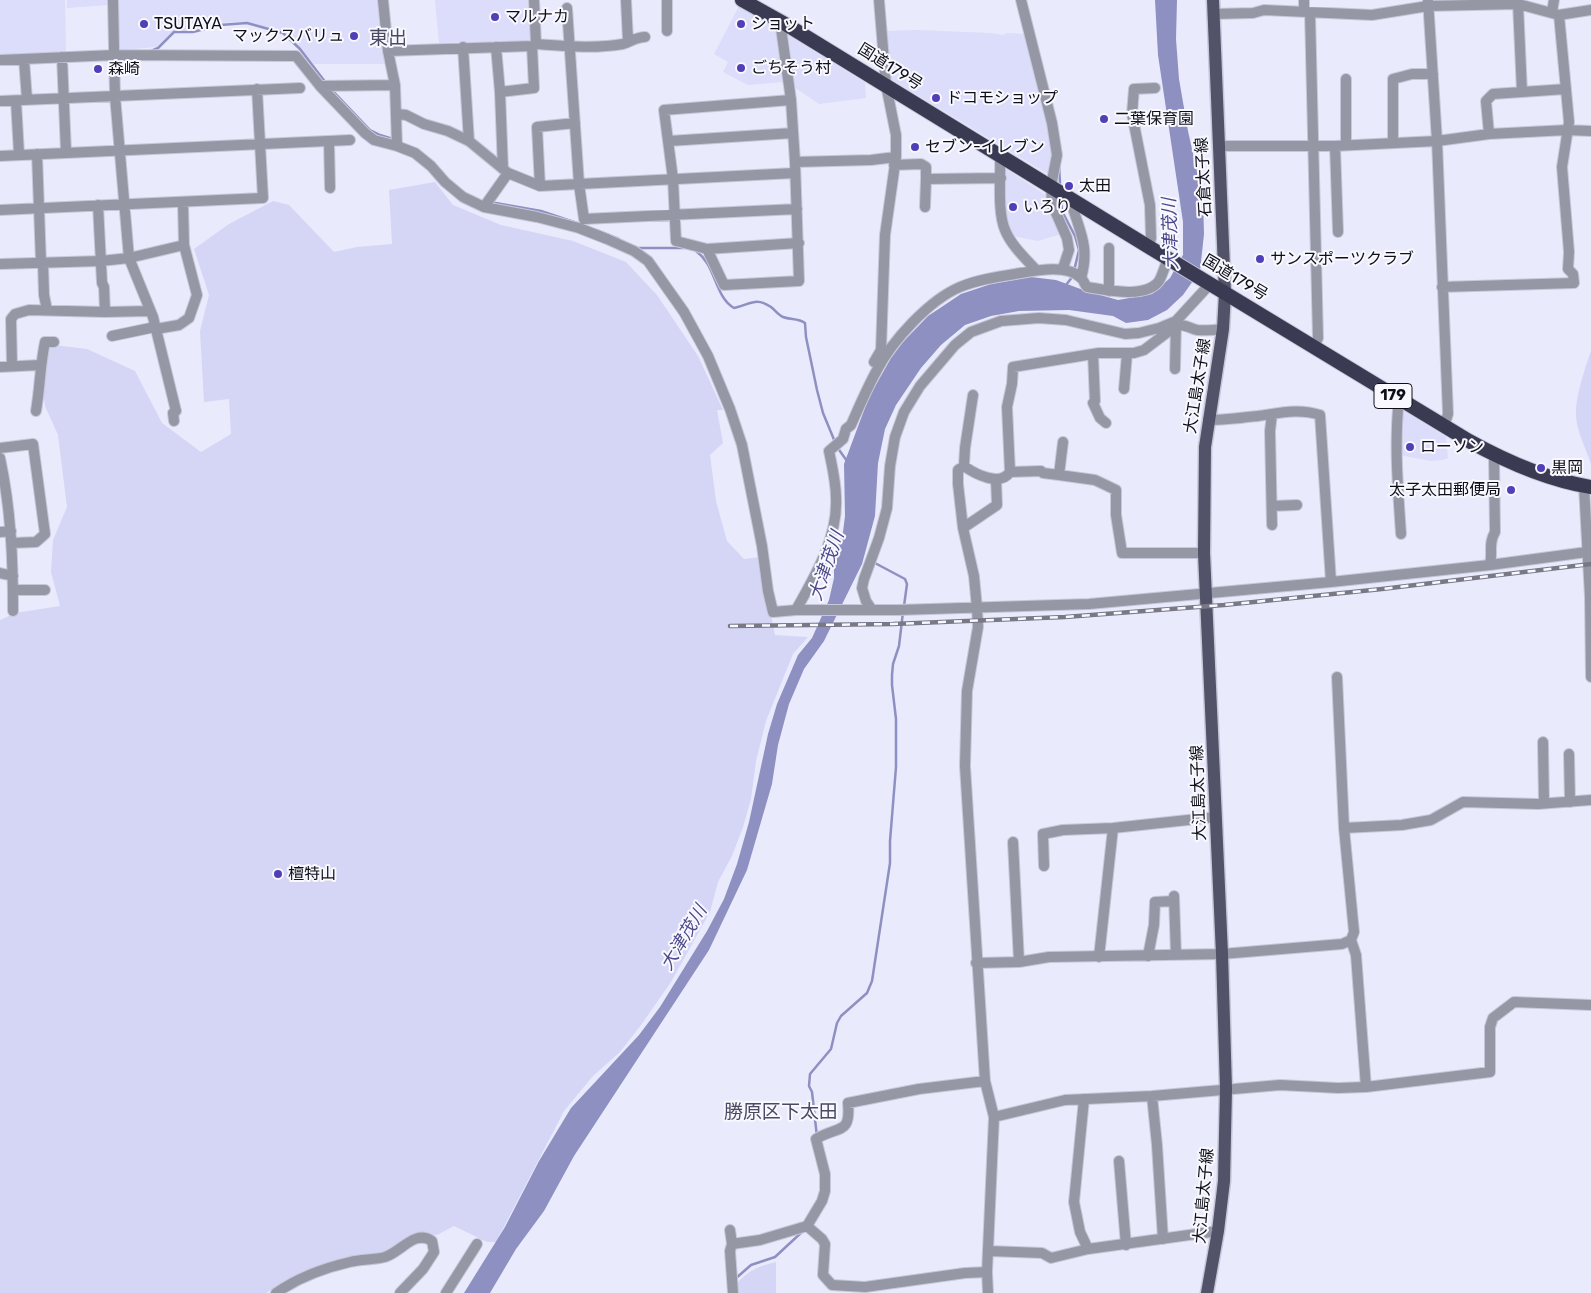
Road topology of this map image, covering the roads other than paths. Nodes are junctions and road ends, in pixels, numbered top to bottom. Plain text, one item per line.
1 (113, 0) edge
2 (383, 0) edge
3 (534, 0) edge
4 (626, 0) edge
5 (667, 0) edge
6 (742, 0) edge
7 (879, 0) edge
8 (1022, 0) edge
9 (1213, 0) edge
10 (1304, 0) edge
11 (1554, 0) edge
12 (1428, 3) edge
13 (1518, 4) junction
14 (568, 8) dead end
15 (1591, 10) edge
16 (1307, 12) junction
17 (1213, 14) junction
18 (1555, 14) junction
19 (780, 21) junction
20 (667, 31) dead end
21 (645, 37) dead end
22 (628, 41) junction
23 (534, 45) junction
24 (570, 46) junction
25 (463, 47) junction
26 (496, 47) junction
27 (115, 51) junction
28 (388, 51) junction
29 (62, 57) junction
30 (24, 59) junction
31 (0, 60) edge
32 (1433, 74) junction
33 (1346, 79) dead end
34 (395, 85) junction
35 (320, 86) junction
36 (886, 86) junction
37 (300, 88) dead end
38 (1155, 88) dead end
39 (257, 89) junction
40 (1566, 90) junction
41 (500, 92) junction
42 (1522, 92) junction
43 (115, 96) junction
44 (64, 99) junction
45 (21, 100) junction
46 (791, 100) junction
47 (0, 101) edge
48 (397, 114) junction
49 (575, 123) junction
50 (1567, 130) junction
51 (1591, 131) edge
52 (793, 133) junction
53 (1489, 134) junction
54 (350, 140) dead end
55 (329, 141) junction
56 (468, 141) junction
57 (669, 141) junction
58 (1437, 141) junction
59 (397, 142) junction
60 (1393, 143) junction
61 (261, 144) junction
62 (1346, 145) junction
63 (1218, 146) junction
64 (1312, 146) junction
65 (1335, 146) junction
66 (120, 150) junction
67 (66, 152) junction
68 (19, 154) junction
69 (37, 154) junction
70 (0, 156) edge
71 (1000, 156) junction
72 (895, 161) junction
73 (795, 162) junction
74 (506, 171) junction
75 (795, 173) junction
76 (1001, 178) junction
77 (674, 179) junction
78 (926, 179) junction
79 (579, 184) junction
80 (540, 186) junction
81 (1050, 186) junction
82 (330, 188) dead end
83 (1070, 197) junction
84 (183, 203) junction
85 (487, 203) junction
86 (98, 205) junction
87 (123, 205) junction
88 (925, 207) dead end
89 (39, 208) junction
90 (797, 209) junction
91 (0, 210) edge
92 (676, 214) junction
93 (584, 218) junction
94 (579, 228) junction
95 (1338, 232) dead end
96 (799, 243) junction
97 (184, 245) junction
98 (1149, 247) junction
99 (1109, 248) dead end
100 (707, 249) junction
101 (129, 258) junction
102 (1170, 260) junction
103 (101, 261) junction
104 (42, 263) junction
105 (0, 264) edge
106 (1063, 268) junction
107 (1036, 270) junction
108 (1082, 278) junction
109 (1208, 283) junction
110 (1442, 287) junction
111 (1109, 291) junction
112 (1226, 293) junction
113 (47, 310) junction
114 (150, 311) junction
115 (105, 312) junction
116 (1176, 323) junction
117 (156, 328) junction
118 (1223, 329) junction
119 (112, 336) dead end
120 (54, 342) dead end
121 (1314, 347) junction
122 (1093, 354) junction
123 (1127, 354) junction
124 (40, 365) junction
125 (0, 366) edge
126 (12, 366) junction
127 (1175, 368) dead end
128 (1124, 388) dead end
129 (973, 395) dead end
130 (1399, 399) junction
131 (36, 411) dead end
132 (1272, 414) junction
133 (1208, 420) junction
134 (174, 421) dead end
135 (1106, 424) dead end
136 (1444, 426) junction
137 (844, 434) junction
138 (1063, 442) dead end
139 (0, 448) edge
140 (1494, 455) junction
141 (0, 458) edge
142 (964, 466) junction
143 (1010, 472) junction
144 (1059, 475) junction
145 (996, 479) junction
146 (1588, 486) edge
147 (1297, 505) dead end
148 (1272, 506) junction
149 (1272, 525) dead end
150 (963, 528) junction
151 (11, 531) junction
152 (0, 532) edge
153 (1401, 534) dead end
154 (12, 543) junction
155 (1204, 552) junction
156 (1587, 552) junction
157 (1490, 565) junction
158 (0, 573) edge
159 (1590, 573) edge
160 (13, 576) junction
161 (1332, 582) junction
162 (13, 590) junction
163 (45, 590) dead end
164 (1206, 594) junction
165 (1591, 597) edge
166 (977, 608) junction
167 (13, 610) dead end
168 (796, 610) junction
169 (872, 610) junction
170 (1337, 676) dead end
171 (1591, 677) edge
172 (1543, 742) dead end
173 (1569, 754) dead end
174 (1591, 800) edge
175 (1570, 802) junction
176 (1544, 803) junction
177 (1216, 817) junction
178 (1113, 828) junction
179 (1344, 828) junction
180 (1013, 842) dead end
181 (1044, 866) dead end
182 (1351, 940) junction
183 (1222, 954) junction
184 (1176, 955) junction
185 (1148, 956) junction
186 (1100, 957) junction
187 (1019, 962) junction
188 (976, 963) junction
189 (1591, 1005) edge
190 (985, 1081) junction
191 (1366, 1087) junction
192 (1226, 1089) junction
193 (1152, 1096) junction
194 (1084, 1099) junction
195 (994, 1117) junction
196 (1120, 1161) dead end
197 (809, 1228) junction
198 (730, 1230) dead end
199 (1218, 1231) junction
200 (1163, 1239) junction
201 (477, 1244) dead end
202 (732, 1244) junction
203 (1126, 1245) junction
204 (1088, 1249) junction
205 (989, 1251) junction
206 (987, 1272) junction
207 (733, 1285) edge
208 (831, 1289) edge
209 (276, 1293) edge
210 (400, 1293) edge
211 (446, 1293) edge
212 (988, 1293) edge
213 (1207, 1293) edge

1 - 27 street
2 - 28 street
3 - 23 street
4 - 22 street
5 - 20 street
6 - 19 highway, 国道179号 / 179
7 - 36 street
8 - 81 street
9 - 17 main road, 石倉太子線
10 - 16 street
11 - 18 street
12 - 13 street
12 - 16 street
12 - 32 street
13 - 18 street
13 - 42 street
14 - 24 street
15 - 18 street
16 - 17 street
16 - 64 street
17 - 63 main road, 石倉太子線
18 - 40 street
19 - 36 highway, 国道179号 / 179
19 - 46 street
21 - 22 street
22 - 24 street
23 - 24 street
23 - 26 street
23 - 41 street
24 - 49 street
25 - 26 street
25 - 28 street
25 - 56 street
26 - 41 street
27 - 29 street
27 - 35 street
27 - 43 street
28 - 34 street
29 - 30 street
29 - 44 street
30 - 31 street
30 - 45 street
32 - 58 street
32 - 60 street
33 - 62 street
34 - 35 street
34 - 48 street
35 - 59 street
36 - 71 highway, 国道179号 / 179
36 - 72 street
37 - 39 street
38 - 98 street
39 - 43 street
39 - 61 street
40 - 42 street
40 - 50 street
41 - 74 street
42 - 53 street
43 - 44 street
43 - 66 street
44 - 45 street
44 - 67 street
45 - 47 street
45 - 68 street
46 - 52 street
46 - 57 street
48 - 56 street
48 - 59 street
49 - 79 street
49 - 80 street
50 - 51 street
50 - 53 street
50 - 110 street
52 - 57 street
52 - 73 street
53 - 58 street
54 - 55 street
55 - 61 street
55 - 82 street
56 - 74 street
57 - 77 street
58 - 60 street
58 - 110 street
59 - 85 street
60 - 62 street
61 - 66 street
61 - 84 street
62 - 65 street
63 - 64 street
63 - 112 main road, 石倉太子線
64 - 65 street
64 - 121 street
65 - 95 street
66 - 67 street
66 - 87 street
67 - 69 street
68 - 69 street
68 - 70 street
69 - 89 street
71 - 76 street
71 - 81 highway, 国道179号 / 179
72 - 73 street
72 - 78 street
72 - 137 street
73 - 75 street
74 - 80 street
74 - 85 street
75 - 77 street
75 - 90 street
76 - 78 street
76 - 107 street
77 - 79 street
77 - 92 street
78 - 88 street
79 - 80 street
79 - 93 street
81 - 83 highway, 国道179号 / 179
81 - 106 street
83 - 98 highway, 国道179号 / 179
83 - 108 street
84 - 87 street
84 - 97 street
85 - 94 street
86 - 87 street
86 - 89 street
86 - 103 street
87 - 101 street
89 - 91 street
89 - 104 street
90 - 92 street
90 - 96 street
92 - 93 street
92 - 100 street
93 - 94 street
94 - 168 street
96 - 100 street
96 - 100 street
97 - 101 street
97 - 117 street
98 - 102 highway, 国道179号 / 179
99 - 111 street
101 - 103 street
101 - 114 street
102 - 109 highway, 国道179号 / 179
102 - 111 street
103 - 104 street
103 - 115 street
104 - 105 street
104 - 113 street
106 - 107 street
106 - 108 street
107 - 137 street
108 - 111 street
109 - 112 highway, 国道179号 / 179
109 - 116 street
110 - 136 street
112 - 118 main road, 大江島太子線
112 - 121 highway, 国道179号 / 179
113 - 115 street
113 - 126 street
114 - 115 street
114 - 117 street
116 - 118 street
116 - 123 street
116 - 127 street
116 - 169 street
117 - 119 street
117 - 134 street
118 - 133 main road, 大江島太子線
120 - 124 street
121 - 130 highway, 国道179号 / 179
122 - 123 street
122 - 135 street
122 - 143 street
123 - 128 street
124 - 126 street
124 - 131 street
125 - 126 street
129 - 142 street
130 - 136 highway, 国道179号 / 179
130 - 153 street
132 - 133 street
132 - 148 street
132 - 161 street
133 - 155 main road, 大江島太子線
136 - 140 highway, 国道179号 / 179
137 - 168 street
138 - 144 street
139 - 154 street
140 - 146 highway, 国道179号 / 179
140 - 157 street
141 - 151 street
142 - 145 street
142 - 150 street
143 - 144 street
143 - 145 street
144 - 155 street
145 - 150 street
146 - 156 street
147 - 148 street
148 - 149 street
150 - 166 street
151 - 152 street
151 - 154 street
154 - 160 street
155 - 164 main road, 大江島太子線
156 - 157 street
156 - 159 street
157 - 161 street
158 - 160 street
159 - 165 street
160 - 162 street
161 - 164 street
162 - 163 street
162 - 167 street
164 - 166 street
164 - 177 main road, 大江島太子線
165 - 171 street
166 - 169 street
166 - 188 street
168 - 169 street
170 - 179 street
172 - 176 street
173 - 175 street
174 - 175 street
175 - 176 street
176 - 179 street
177 - 178 street
177 - 183 main road, 大江島太子線
178 - 181 street
178 - 186 street
179 - 182 street
180 - 187 street
182 - 183 street
182 - 191 street
183 - 184 street
183 - 192 main road, 大江島太子線
184 - 185 street
184 - 185 street
185 - 186 street
186 - 187 street
187 - 188 street
188 - 190 street
189 - 191 street
190 - 195 street
190 - 197 street
191 - 192 street
192 - 193 street
192 - 199 main road, 大江島太子線
193 - 194 street
193 - 200 street
194 - 195 street
194 - 204 street
195 - 205 street
196 - 203 street
197 - 202 street
197 - 208 street
198 - 202 street
199 - 200 street
199 - 213 main road, 大江島太子線
200 - 203 street
201 - 211 street
202 - 207 street
203 - 204 street
204 - 205 street
205 - 206 street
206 - 208 street
206 - 212 street
209 - 210 street

